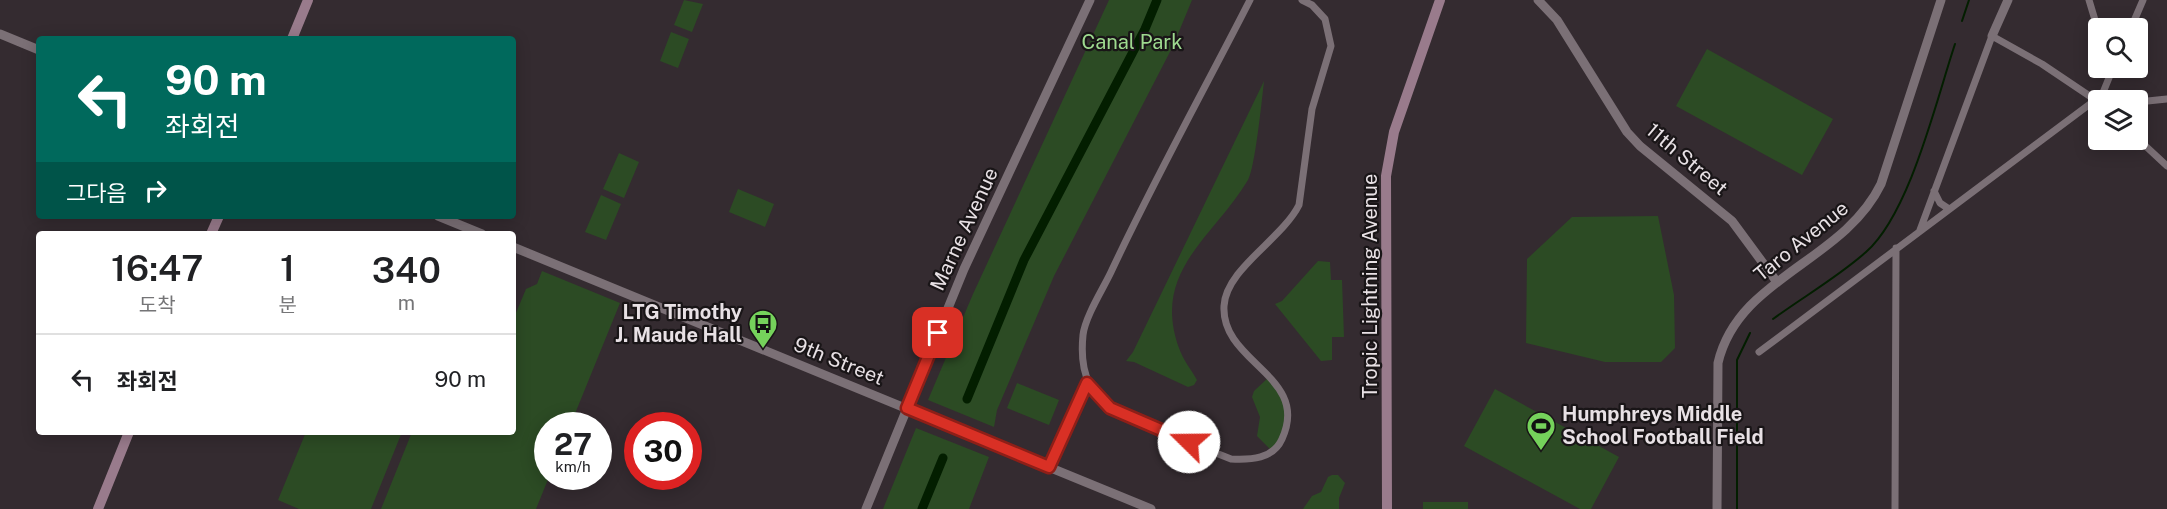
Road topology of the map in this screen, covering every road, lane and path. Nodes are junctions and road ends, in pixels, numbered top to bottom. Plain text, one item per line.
1 (308, 0) edge
2 (1090, 0) edge
3 (1250, 0) edge
4 (1302, 0) edge
5 (1440, 0) edge
6 (1538, 0) edge
7 (1941, 0) edge
8 (2008, 0) edge
9 (2088, 0) edge
10 (2143, 0) edge
11 (2094, 18) edge
12 (2135, 18) edge
13 (0, 34) edge
14 (293, 36) edge
15 (1992, 36) junction
16 (36, 49) edge
17 (2107, 78) edge
18 (2108, 78) edge
19 (2107, 81) junction
20 (2103, 90) edge
21 (2088, 92) edge
22 (2167, 99) edge
23 (2148, 101) edge
24 (2088, 107) edge
25 (2148, 148) edge
26 (2167, 166) edge
27 (1934, 191) junction
28 (1948, 209) junction
29 (445, 219) edge
30 (475, 231) edge
31 (1919, 231) junction
32 (516, 248) edge
33 (1896, 248) junction
34 (1777, 282) junction
35 (1759, 352) dead end
36 (1087, 383) junction
37 (907, 408) junction
38 (128, 435) edge
39 (1049, 467) junction
40 (98, 509) edge
41 (866, 509) edge
42 (1151, 509) edge
43 (1387, 509) edge
44 (1717, 509) edge
45 (1895, 509) edge

1 - 14 main road
2 - 37 street, Marne Avenue
3 - 36 street
4 - 36 street
5 - 43 main road, Tropic Lightning Avenue
6 - 34 street, 11th Street
7 - 34 street, Taro Avenue
8 - 15 street
9 - 11 street
10 - 12 street
13 - 16 street
15 - 21 street
15 - 27 street
17 - 19 street
18 - 19 street
19 - 20 street
22 - 23 street
24 - 28 street
25 - 26 street
27 - 28 street
27 - 31 street
28 - 31 street
29 - 30 street
31 - 33 street
32 - 37 street, 9th Street
33 - 35 street
33 - 45 street
34 - 44 street, Taro Avenue
36 - 39 street
37 - 39 street, 9th Street
37 - 41 street, Marne Avenue
38 - 40 main road
39 - 42 street, 9th Street

